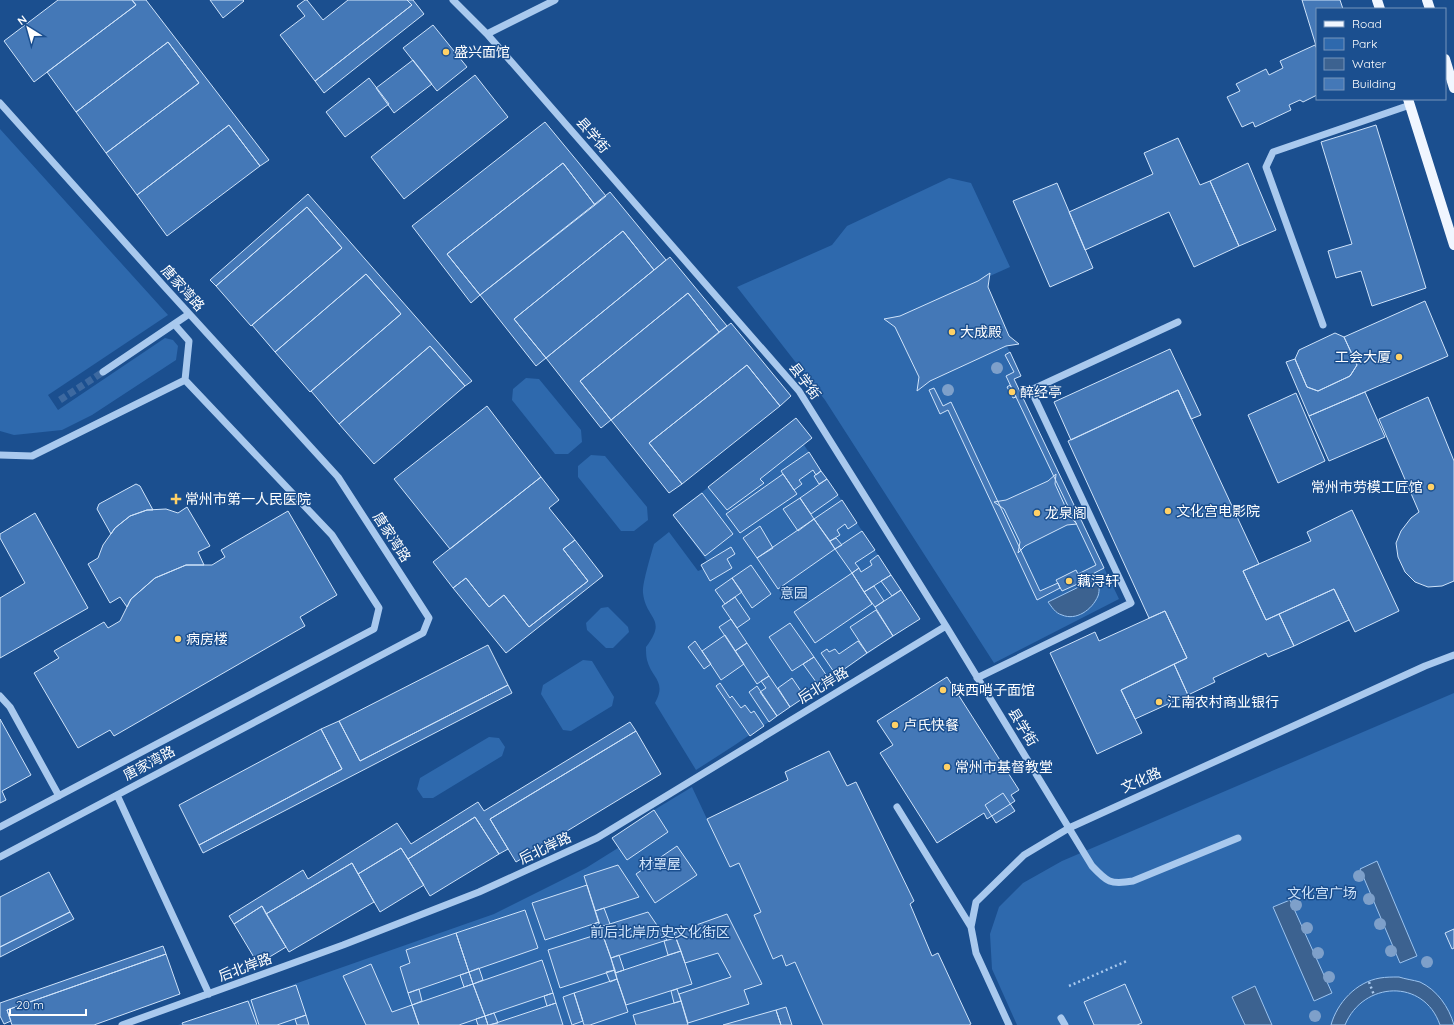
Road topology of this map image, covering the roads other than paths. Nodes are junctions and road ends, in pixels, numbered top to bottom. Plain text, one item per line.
1 (453, 0) edge
2 (555, 0) edge
3 (487, 34) junction
4 (1446, 62) edge
5 (1454, 88) edge
6 (1409, 102) edge
7 (0, 103) edge
8 (1454, 245) edge
9 (189, 314) junction
10 (1178, 322) dead end
11 (175, 324) junction
12 (1323, 325) dead end
13 (103, 372) tunnel mouth
14 (185, 380) junction
15 (0, 455) edge
16 (946, 626) junction
17 (1454, 655) edge
18 (977, 678) junction
19 (0, 696) edge
20 (116, 795) junction
21 (59, 796) junction
22 (897, 807) dead end
23 (0, 827) edge
24 (1069, 828) junction
25 (1238, 838) dead end
26 (0, 857) edge
27 (970, 927) junction
28 (208, 994) junction
29 (122, 1025) edge
30 (1009, 1025) edge

1 - 3 street, 县学街
2 - 3 street
3 - 16 street, 县学街
4 - 5 main road
6 - 8 main road
6 - 12 street
7 - 9 street, 唐家湾路
9 - 11 street
9 - 20 street, 唐家湾路
10 - 18 street
11 - 13 street
11 - 14 street
14 - 15 street
14 - 21 street
16 - 18 street, 县学街
16 - 28 street, 后北岸路
17 - 24 street, 文化路
18 - 24 street, 县学街
19 - 21 street
20 - 26 street, 唐家湾路
20 - 28 street
21 - 23 street
22 - 27 street
24 - 25 street, 县学街
24 - 27 street, 文化路
27 - 30 street, 文化路
28 - 29 street, 后北岸路

